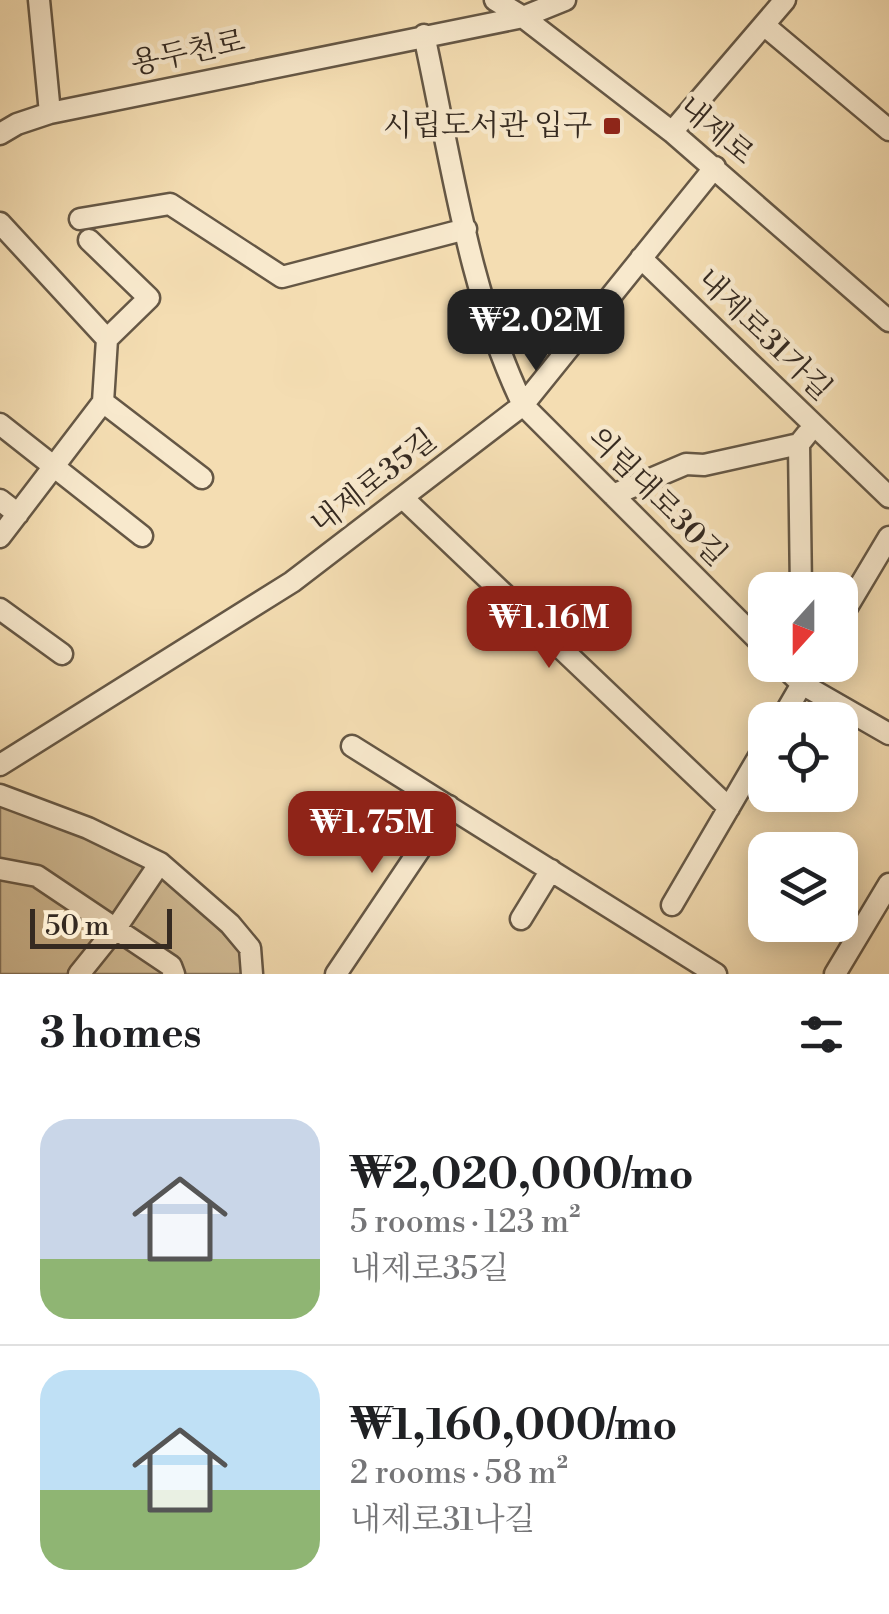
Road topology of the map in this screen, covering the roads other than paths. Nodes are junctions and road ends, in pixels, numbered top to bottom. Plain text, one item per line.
1 (38, 0) edge
2 (496, 0) edge
3 (565, 0) edge
4 (785, 0) edge
5 (523, 17) junction
6 (764, 25) junction
7 (424, 35) junction
8 (50, 113) junction
9 (889, 130) edge
10 (672, 132) junction
11 (0, 134) edge
12 (714, 167) junction
13 (80, 219) dead end
14 (0, 223) edge
15 (466, 229) junction
16 (89, 240) dead end
17 (641, 258) junction
18 (889, 321) edge
19 (107, 338) junction
20 (103, 402) junction
21 (522, 404) junction
22 (0, 424) edge
23 (814, 425) junction
24 (799, 444) junction
25 (54, 467) junction
26 (202, 478) dead end
27 (613, 495) junction
28 (889, 497) edge
29 (403, 498) junction
30 (0, 500) edge
31 (18, 514) junction
32 (142, 536) dead end
33 (889, 536) edge
34 (0, 537) edge
35 (800, 572) edge
36 (858, 589) edge
37 (0, 609) edge
38 (748, 631) edge
39 (62, 654) dead end
40 (812, 682) edge
41 (889, 734) edge
42 (352, 746) dead end
43 (0, 765) edge
44 (748, 775) edge
45 (0, 795) edge
46 (449, 806) junction
47 (729, 808) junction
48 (160, 863) junction
49 (0, 869) edge
50 (551, 870) junction
51 (889, 884) edge
52 (672, 905) dead end
53 (521, 919) dead end
54 (116, 928) junction
55 (705, 971) edge
56 (79, 974) edge
57 (174, 974) edge
58 (252, 974) edge
59 (336, 974) edge
60 (835, 974) edge

1 - 8 street
2 - 5 street, 내제로
3 - 5 street, 용두천로
4 - 6 street
5 - 7 street, 용두천로
5 - 10 street, 내제로
6 - 9 street
6 - 10 street
7 - 8 street, 용두천로
7 - 15 street, 의림대로30길
8 - 11 street, 용두천로
10 - 12 street, 내제로
12 - 17 street, 내제로35길
12 - 18 street, 내제로
13 - 15 street
14 - 19 street
15 - 21 street, 의림대로30길
16 - 19 street
17 - 21 street, 내제로35길
17 - 23 street, 내제로31가길
19 - 20 street
20 - 25 street
20 - 26 street
21 - 27 street, 의림대로30길
21 - 29 street, 내제로35길
22 - 25 street
23 - 24 street
23 - 28 street, 내제로31가길
24 - 27 street
24 - 35 street
25 - 31 street
25 - 32 street
27 - 38 street, 의림대로30길
29 - 43 street, 내제로35길
29 - 47 street
30 - 31 street
31 - 34 street
33 - 36 street
37 - 39 street
40 - 41 street
42 - 46 street
44 - 47 street
45 - 48 street
46 - 50 street
46 - 59 street
47 - 52 street
48 - 54 street
48 - 58 street
49 - 54 street
50 - 53 street
50 - 55 street
51 - 60 street
54 - 56 street
54 - 57 street

